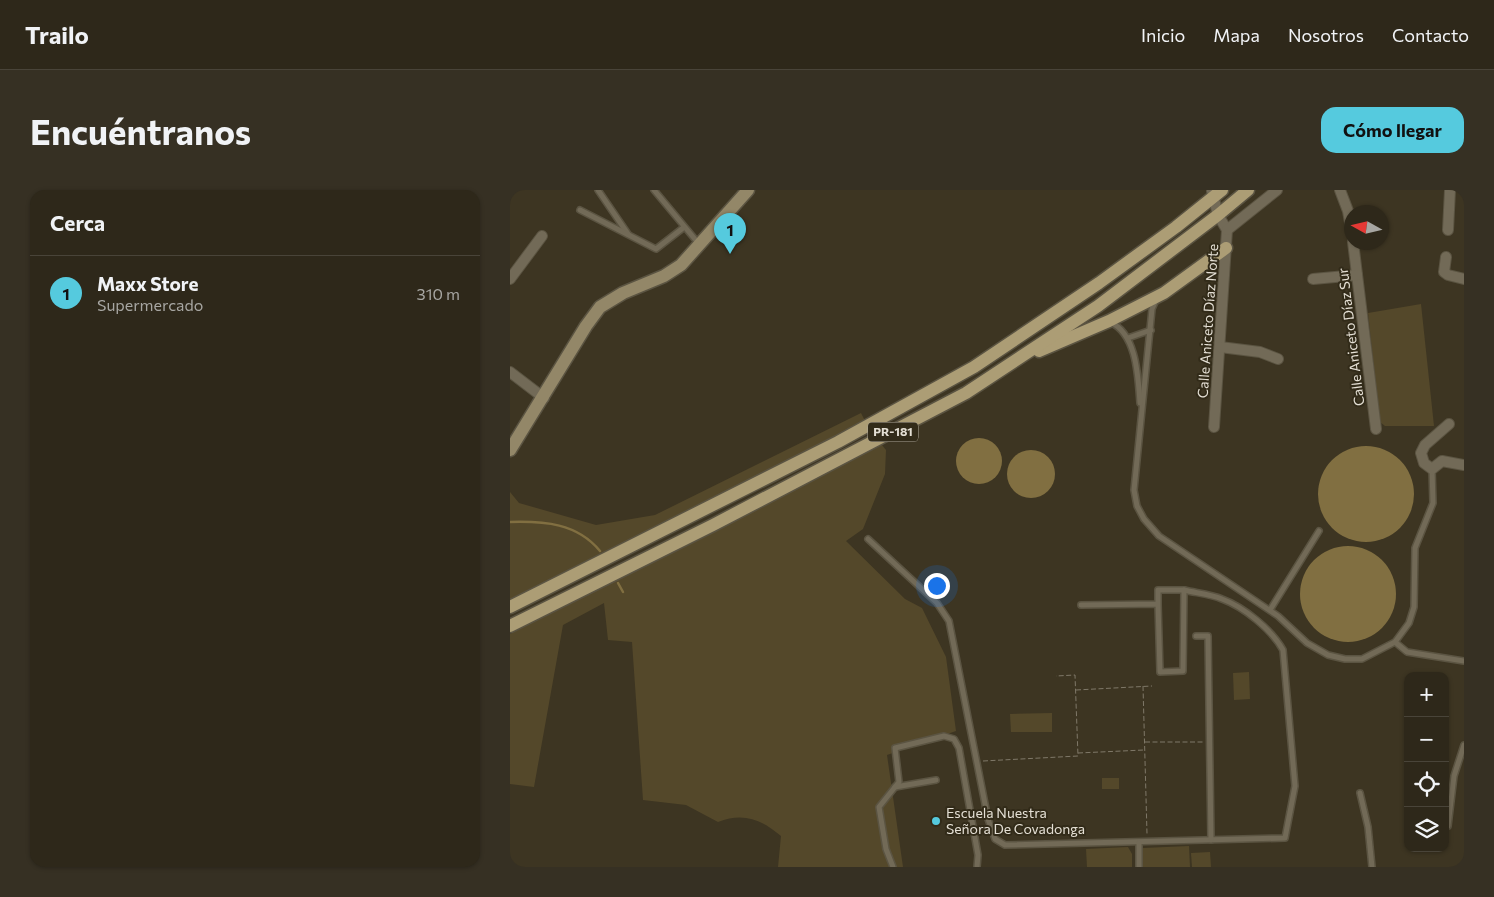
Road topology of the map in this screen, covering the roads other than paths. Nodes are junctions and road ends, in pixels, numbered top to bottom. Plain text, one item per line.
1 (598, 190) edge
2 (654, 190) edge
3 (748, 190) edge
4 (1248, 190) edge
5 (1277, 190) edge
6 (1340, 190) edge
7 (1450, 190) edge
8 (1216, 192) edge
9 (1346, 205) edge
10 (580, 210) dead end
11 (1218, 215) junction
12 (683, 228) junction
13 (1227, 230) junction
14 (1448, 230) dead end
15 (542, 236) dead end
16 (630, 236) junction
17 (699, 245) junction
18 (1226, 248) junction
19 (1354, 250) edge
20 (1446, 256) dead end
21 (1357, 276) junction
22 (1313, 278) dead end
23 (510, 279) edge
24 (1464, 279) edge
25 (1157, 297) junction
26 (1109, 321) junction
27 (1151, 330) junction
28 (1128, 338) junction
29 (1220, 347) junction
30 (1020, 358) junction
31 (1278, 359) dead end
32 (510, 372) edge
33 (544, 398) junction
34 (1140, 416) junction
35 (1449, 424) dead end
36 (1214, 427) dead end
37 (1376, 429) dead end
38 (510, 450) edge
39 (1464, 465) edge
40 (1432, 469) junction
41 (1319, 531) dead end
42 (868, 539) dead end
43 (1184, 590) junction
44 (1081, 604) dead end
45 (1158, 604) junction
46 (510, 607) edge
47 (1270, 610) junction
48 (510, 626) edge
49 (1196, 636) dead end
50 (1395, 642) junction
51 (1464, 661) edge
52 (1464, 745) edge
53 (936, 780) dead end
54 (894, 787) junction
55 (1360, 793) dead end
56 (1449, 818) edge
57 (1211, 840) junction
58 (1139, 843) junction
59 (894, 867) edge
60 (977, 867) edge
61 (1139, 867) edge
62 (1372, 867) edge

1 - 16 lane
2 - 12 lane
3 - 17 street
4 - 11 main road, PR-181
5 - 13 street
6 - 9 street
7 - 14 street
8 - 11 street, Calle Aniceto Díaz Norte
8 - 46 main road, PR-181
10 - 16 lane
11 - 13 street, Calle Aniceto Díaz Norte
11 - 30 main road, PR-181
12 - 16 lane
12 - 17 lane
13 - 18 street, Calle Aniceto Díaz Norte
15 - 23 street
17 - 33 street
18 - 25 main road
18 - 29 street, Calle Aniceto Díaz Norte
19 - 21 street, Calle Aniceto Díaz Sur
20 - 24 street
21 - 22 street
21 - 37 street, Calle Aniceto Díaz Sur
25 - 26 main road
25 - 27 lane
26 - 28 lane
26 - 30 main road
27 - 28 lane
27 - 34 lane
28 - 34 lane
29 - 31 street
29 - 36 street, Calle Aniceto Díaz Norte
30 - 48 main road, PR-181
32 - 33 street
33 - 38 street
34 - 47 lane
35 - 40 street
39 - 40 street
40 - 50 lane
41 - 47 lane
42 - 58 lane
43 - 45 lane
43 - 45 lane
43 - 57 lane
44 - 45 lane
47 - 50 lane
49 - 57 lane
50 - 51 lane
52 - 56 lane
53 - 54 lane
54 - 59 lane
54 - 60 lane
55 - 62 lane
57 - 58 lane
58 - 61 lane

